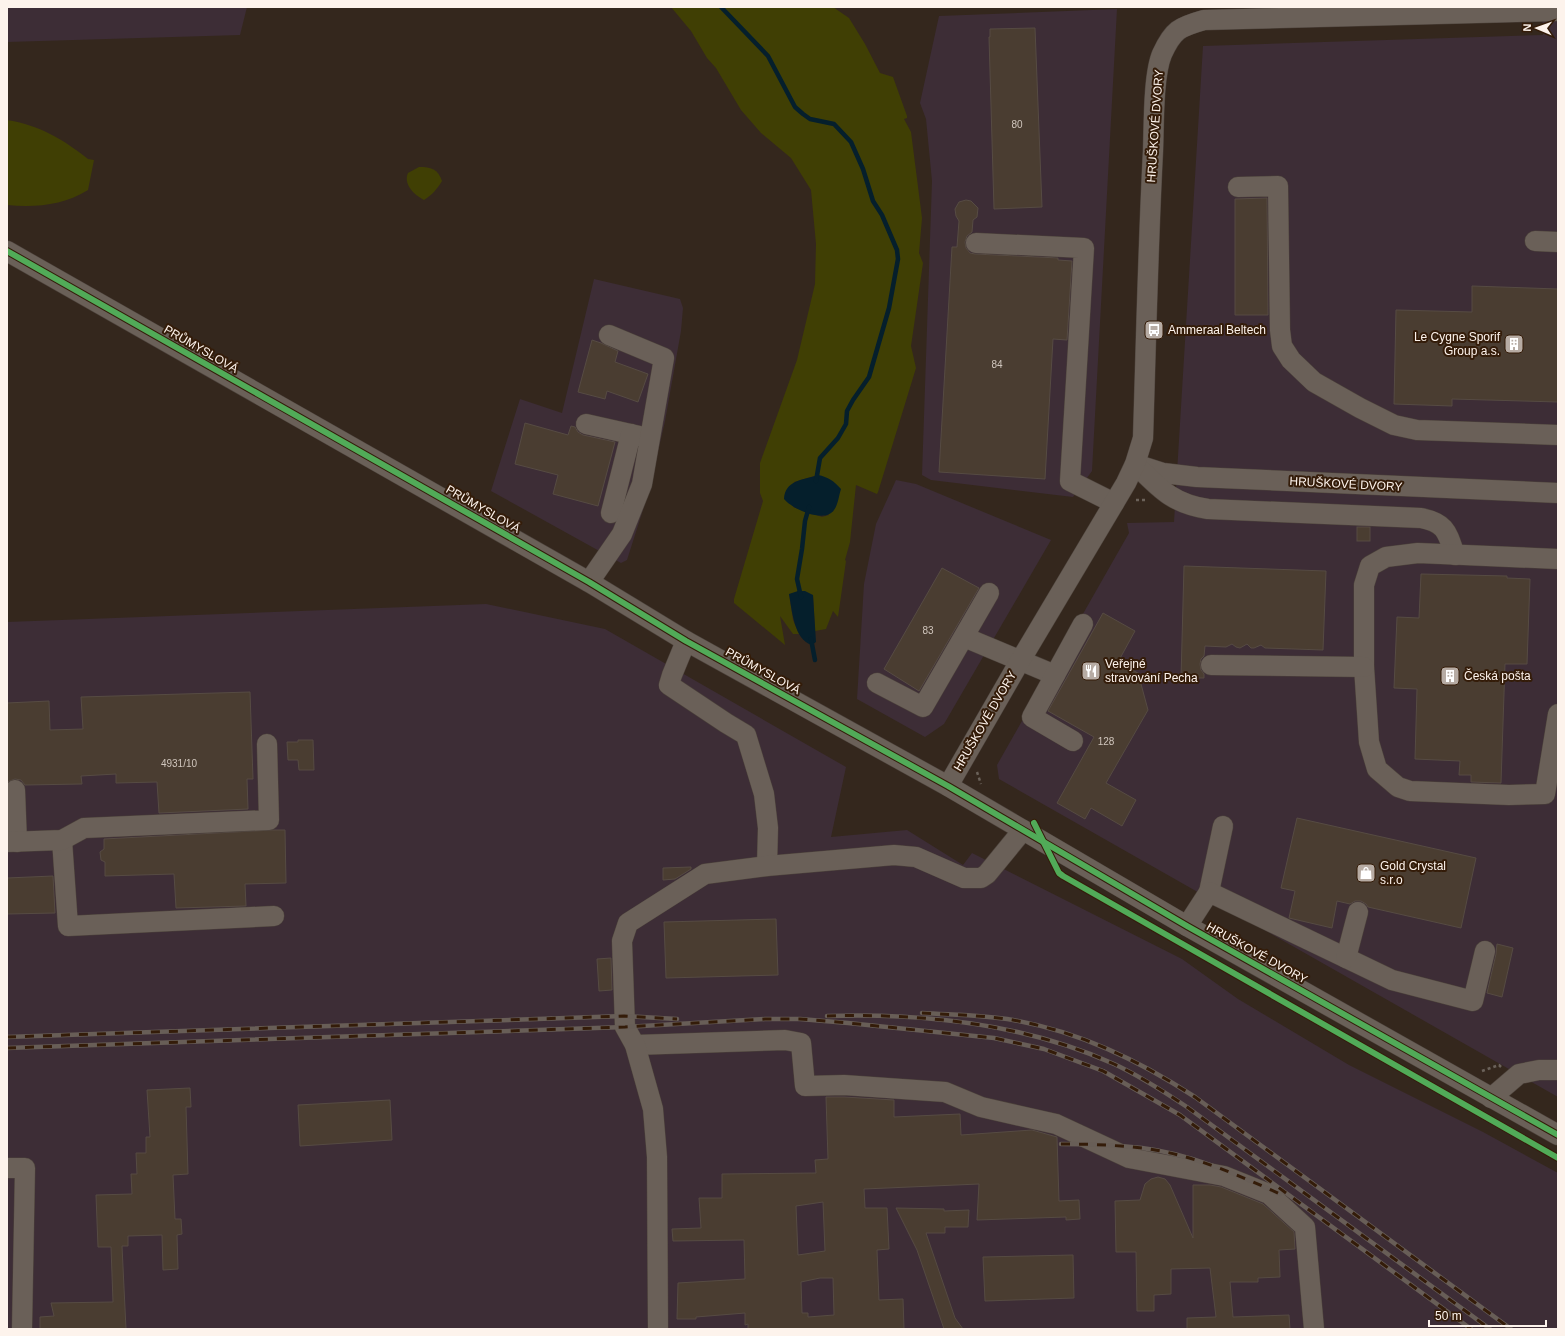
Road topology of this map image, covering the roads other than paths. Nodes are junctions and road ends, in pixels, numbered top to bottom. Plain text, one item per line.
1 (1558, 11) edge
2 (1238, 187) dead end
3 (1535, 241) dead end
4 (1558, 242) edge
5 (976, 243) dead end
6 (7, 251) edge
7 (609, 335) dead end
8 (586, 424) dead end
9 (631, 434) junction
10 (1558, 435) edge
11 (650, 438) junction
12 (1135, 464) junction
13 (1558, 492) edge
14 (1114, 503) junction
15 (611, 513) dead end
16 (1455, 555) junction
17 (1558, 559) edge
18 (588, 582) junction
19 (989, 593) dead end
20 (1083, 624) dead end
21 (964, 636) junction
22 (686, 641) junction
23 (1020, 661) junction
24 (1211, 665) dead end
25 (1364, 667) junction
26 (1055, 675) junction
27 (877, 683) dead end
28 (1558, 714) edge
29 (1073, 741) dead end
30 (267, 744) dead end
31 (948, 786) junction
32 (15, 790) dead end
33 (1551, 794) edge
34 (1223, 826) dead end
35 (1023, 830) junction
36 (62, 840) junction
37 (12, 842) edge
38 (767, 866) junction
39 (1209, 892) junction
40 (1358, 912) dead end
41 (274, 916) dead end
42 (1187, 926) junction
43 (1485, 951) dead end
44 (1346, 958) junction
45 (635, 1045) junction
46 (1558, 1070) edge
47 (1491, 1098) junction
48 (1558, 1135) edge
49 (7, 1168) edge
50 (22, 1329) edge
51 (658, 1329) edge
52 (1314, 1329) edge

1 - 12 street, HRUŠKOVÉ DVORY
2 - 10 street
3 - 4 street
5 - 14 street
6 - 18 street, PRŮMYSLOVÁ
7 - 11 street
8 - 9 street
9 - 11 street
9 - 15 street
11 - 18 street
12 - 13 street, HRUŠKOVÉ DVORY
12 - 14 street, HRUŠKOVÉ DVORY
12 - 16 street
14 - 23 street, HRUŠKOVÉ DVORY
16 - 17 street
16 - 25 street
18 - 22 street, PRŮMYSLOVÁ
19 - 21 street
20 - 26 street
21 - 23 street
21 - 27 street
22 - 31 street, PRŮMYSLOVÁ
22 - 38 street
23 - 26 street
23 - 31 street, HRUŠKOVÉ DVORY
24 - 25 street
25 - 33 street
26 - 29 street
28 - 33 street
30 - 36 street
31 - 35 street, HRUŠKOVÉ DVORY
32 - 37 street
34 - 39 street
35 - 38 street
35 - 42 street, HRUŠKOVÉ DVORY
36 - 37 street
36 - 41 street
38 - 45 street
39 - 42 street
39 - 44 street
40 - 44 street
42 - 47 street, HRUŠKOVÉ DVORY
43 - 44 street
45 - 51 street
45 - 52 street
46 - 47 street
47 - 48 street, HRUŠKOVÉ DVORY
49 - 50 street

